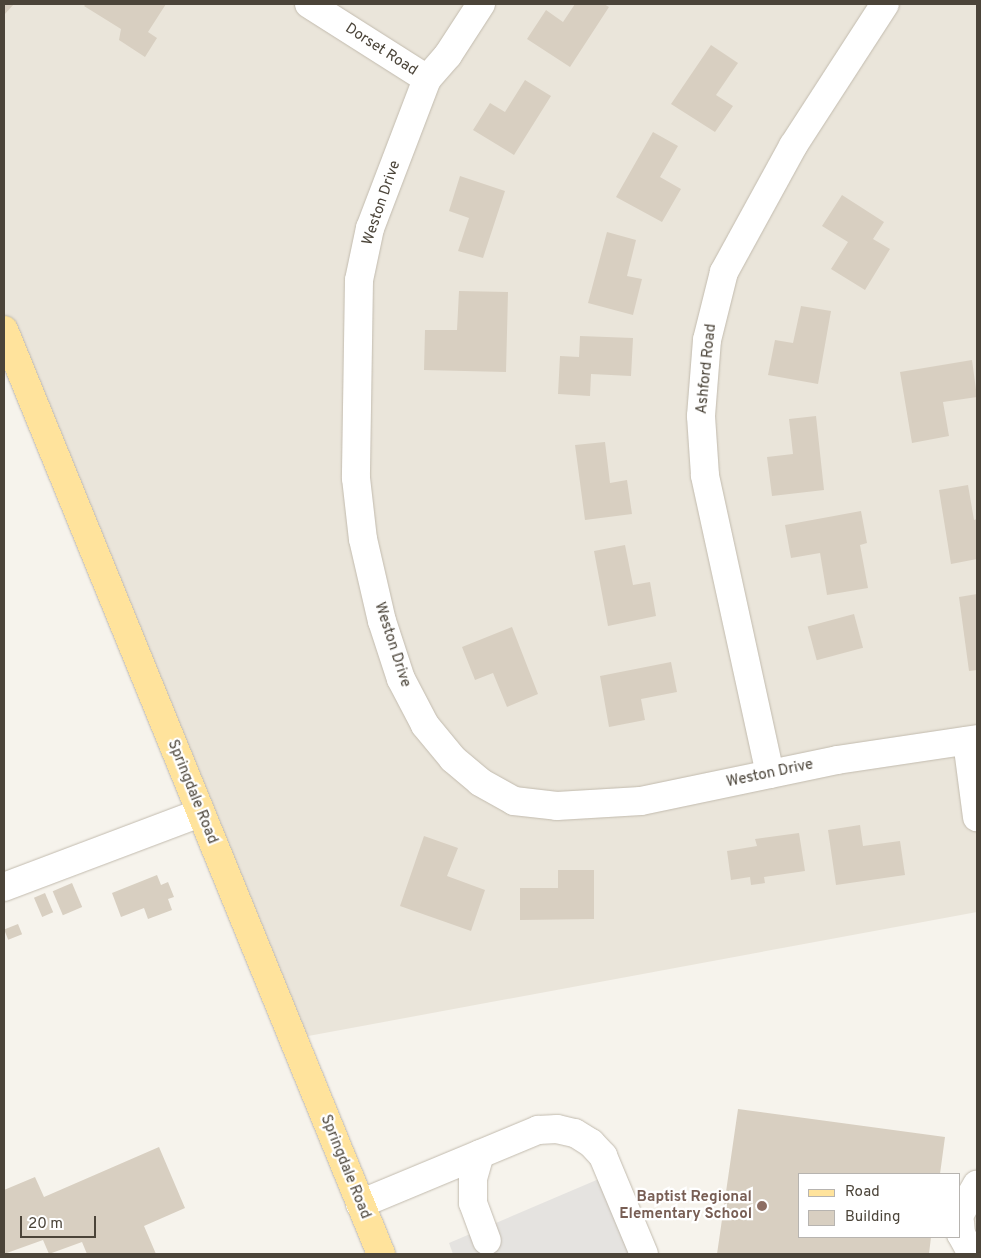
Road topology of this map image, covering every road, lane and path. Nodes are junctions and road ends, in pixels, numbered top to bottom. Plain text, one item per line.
1 (309, 4) edge
2 (481, 4) edge
3 (885, 4) edge
4 (427, 80) junction
5 (4, 330) edge
6 (10, 362) edge
7 (972, 740) edge
8 (770, 774) junction
9 (200, 813) junction
10 (977, 817) edge
11 (4, 887) edge
12 (480, 1154) junction
13 (977, 1185) edge
14 (360, 1204) junction
15 (961, 1212) edge
16 (961, 1234) edge
17 (486, 1241) dead end
18 (381, 1254) edge
19 (644, 1254) edge
20 (972, 1254) edge

1 - 4 street, Dorset Road
2 - 4 street, Weston Drive
3 - 8 street, Ashford Road
4 - 8 street, Weston Drive
5 - 6 main road, Springdale Road
6 - 9 main road, Springdale Road
7 - 8 street, Weston Drive
7 - 10 street
9 - 11 street
9 - 14 main road, Springdale Road
12 - 14 street
12 - 17 street
12 - 19 street
13 - 15 street
14 - 18 main road, Springdale Road
16 - 20 street

